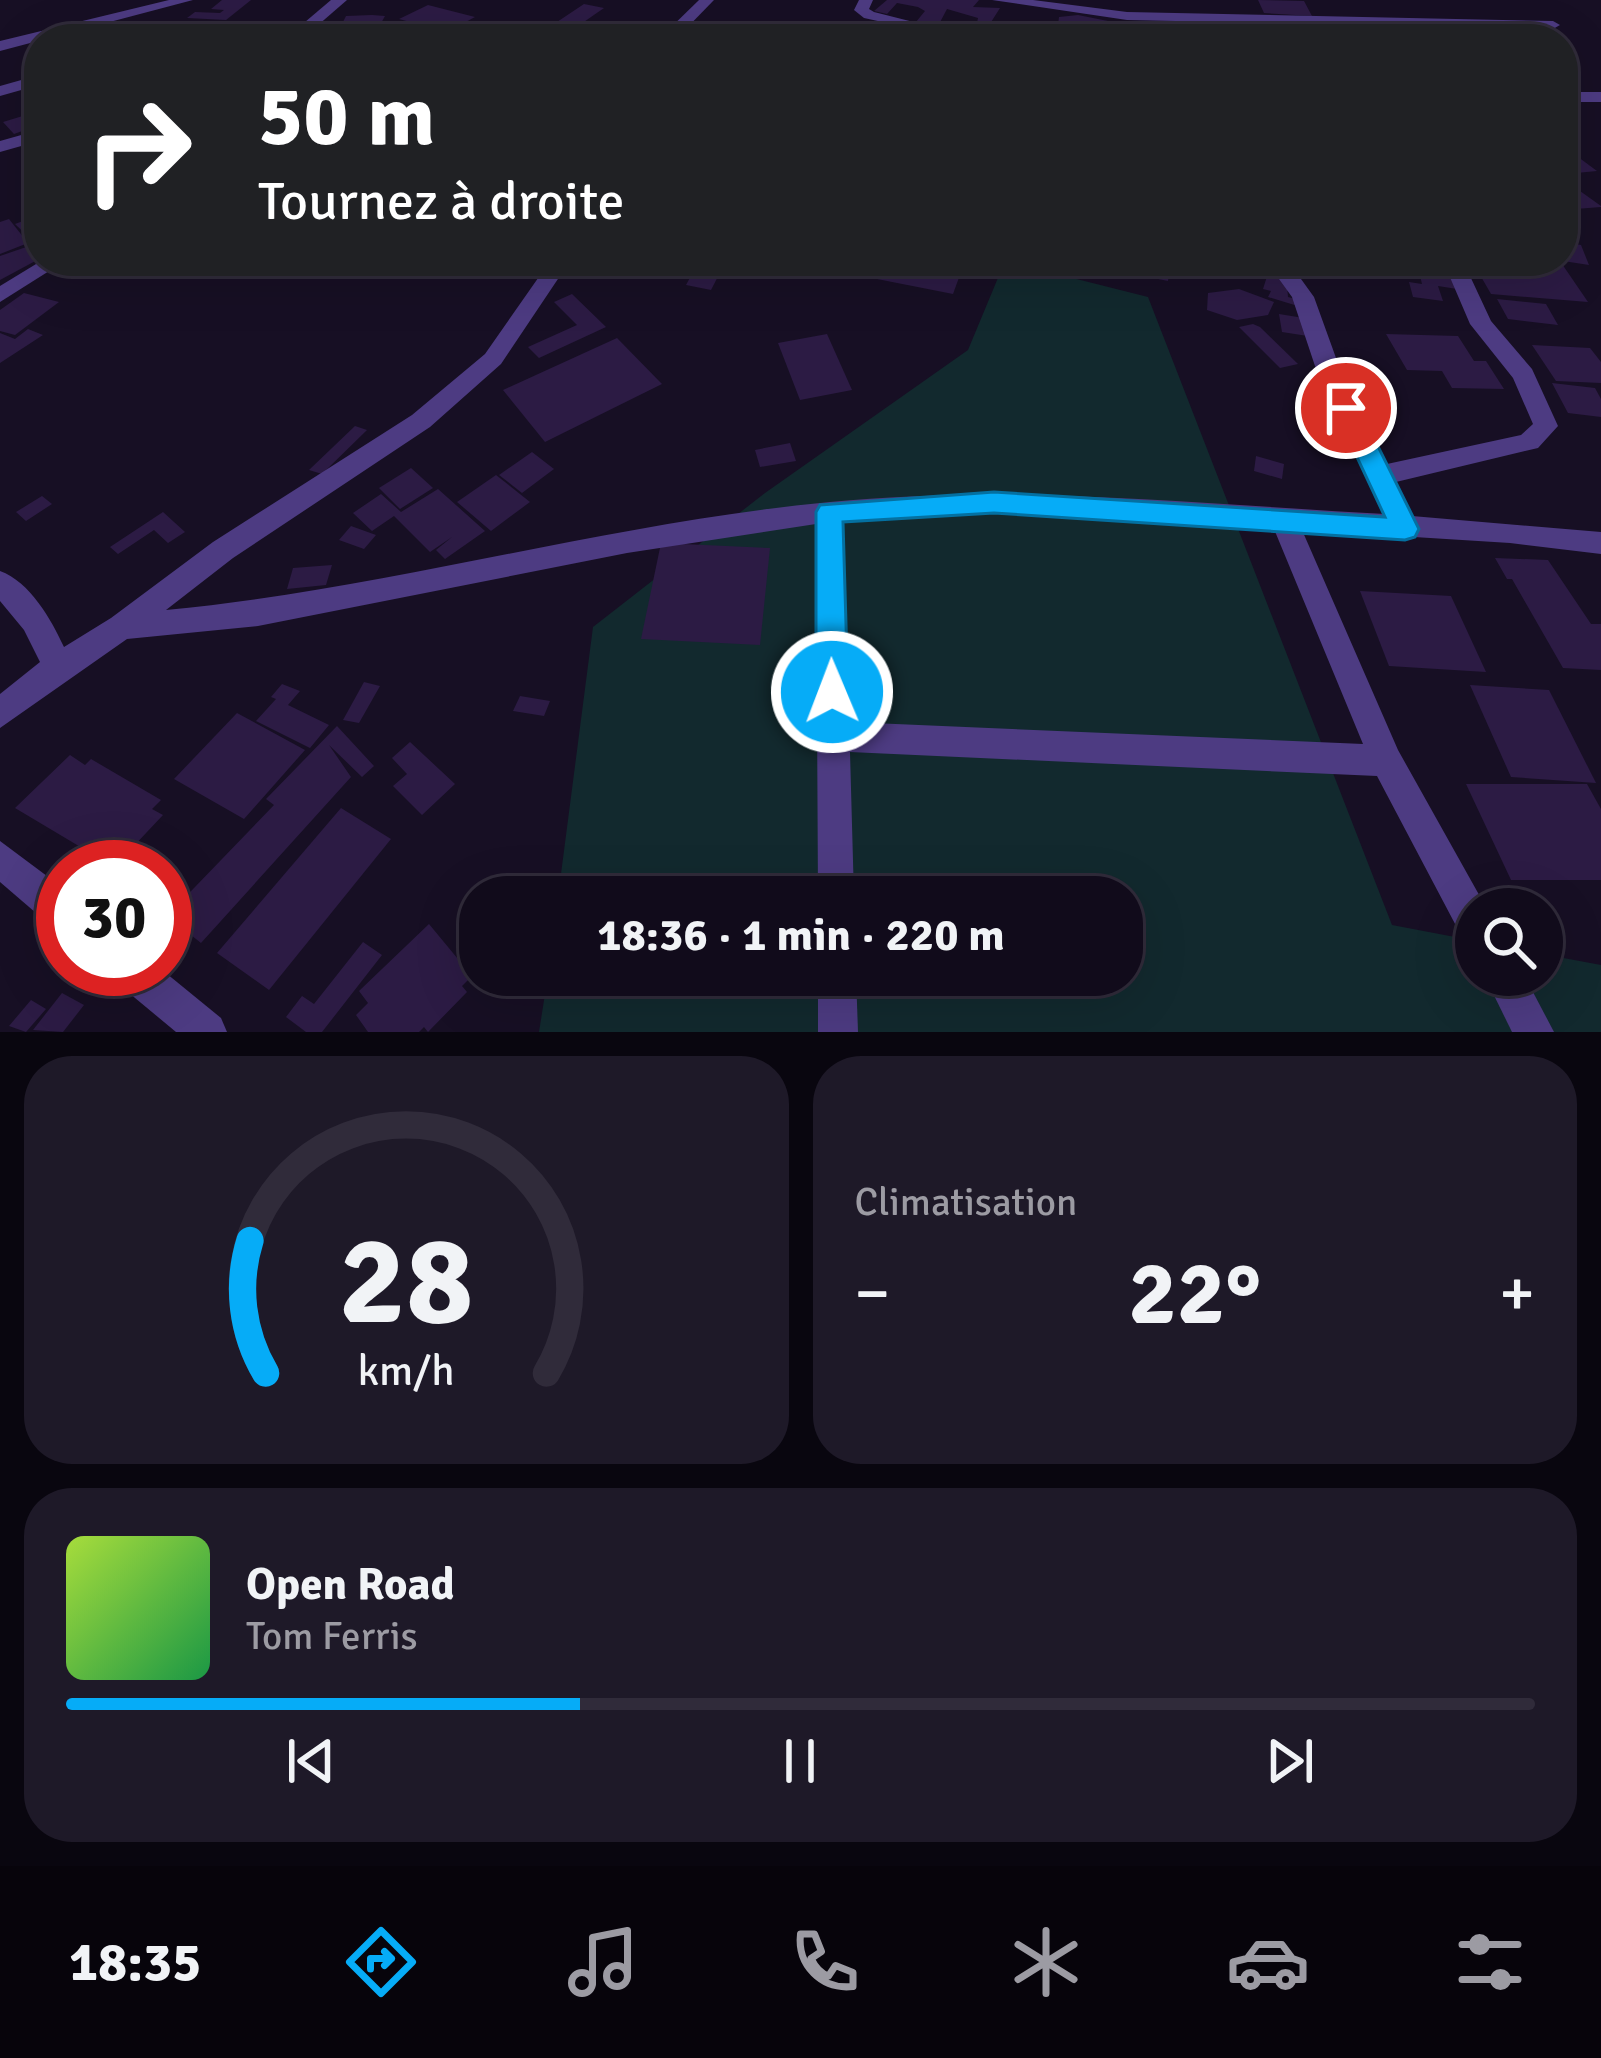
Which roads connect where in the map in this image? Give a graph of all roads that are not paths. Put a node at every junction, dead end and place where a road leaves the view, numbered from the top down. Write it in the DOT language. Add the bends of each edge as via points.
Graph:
graph roads {
  1 [pos="186,0"];
  2 [pos="340,0"];
  3 [pos="707,0"];
  4 [pos="866,0"];
  5 [pos="999,0"];
  6 [pos="1106,7"];
  7 [pos="1126,16"];
  8 [pos="68,24"];
  9 [pos="311,24"];
  10 [pos="682,24"];
  11 [pos="910,24"];
  12 [pos="1126,24"];
  13 [pos="1468,24"];
  14 [pos="31,276"];
  15 [pos="550,276"];
  16 [pos="1291,276"];
  17 [pos="1460,276"];
  18 [pos="0,296"];
  19 [pos="1382,475"];
  20 [pos="830,512"];
  21 [pos="1284,520"];
  22 [pos="1405,529"];
  23 [pos="1601,543"];
  24 [pos="0,583"];
  25 [pos="122,627"];
  26 [pos="57,667"];
  27 [pos="0,713"];
  28 [pos="833,736"];
  29 [pos="1386,761"];
  30 [pos="0,859"];
  31 [pos="836,876"];
  32 [pos="1455,888"];
  33 [pos="36,889"];
  34 [pos="164,996"];
  35 [pos="837,996"];
  36 [pos="1514,996"];
  37 [pos="207,1032"];
  38 [pos="838,1032"];
  39 [pos="1534,1032"];
  1 -- 8 [label="street"];
  2 -- 9 [label="street"];
  3 -- 10 [label="street"];
  4 -- 11 [label="street" via="861,10 869,15"];
  5 -- 6 [label="street"];
  6 -- 7 [label="street"];
  7 -- 12 [label="street"];
  7 -- 13 [label="street"];
  14 -- 18 [label="street"];
  15 -- 25 [label="street" via="493,358 421,422 223,550"];
  16 -- 19 [label="street"];
  17 -- 19 [label="street" via="1481,324 1524,375 1546,426 1529,442"];
  19 -- 22 [label="street"];
  20 -- 21 [label="street" via="994,502"];
  20 -- 25 [label="street" via="627,542 258,614"];
  20 -- 28 [label="street"];
  21 -- 22 [label="street"];
  21 -- 29 [label="street"];
  22 -- 23 [label="street"];
  24 -- 26 [label="street" via="47,635"];
  25 -- 26 [label="street"];
  26 -- 27 [label="street"];
  28 -- 29 [label="street"];
  28 -- 31 [label="street"];
  29 -- 32 [label="street"];
  30 -- 33 [label="street"];
  34 -- 37 [label="street"];
  35 -- 38 [label="street"];
  36 -- 39 [label="street"];
}
